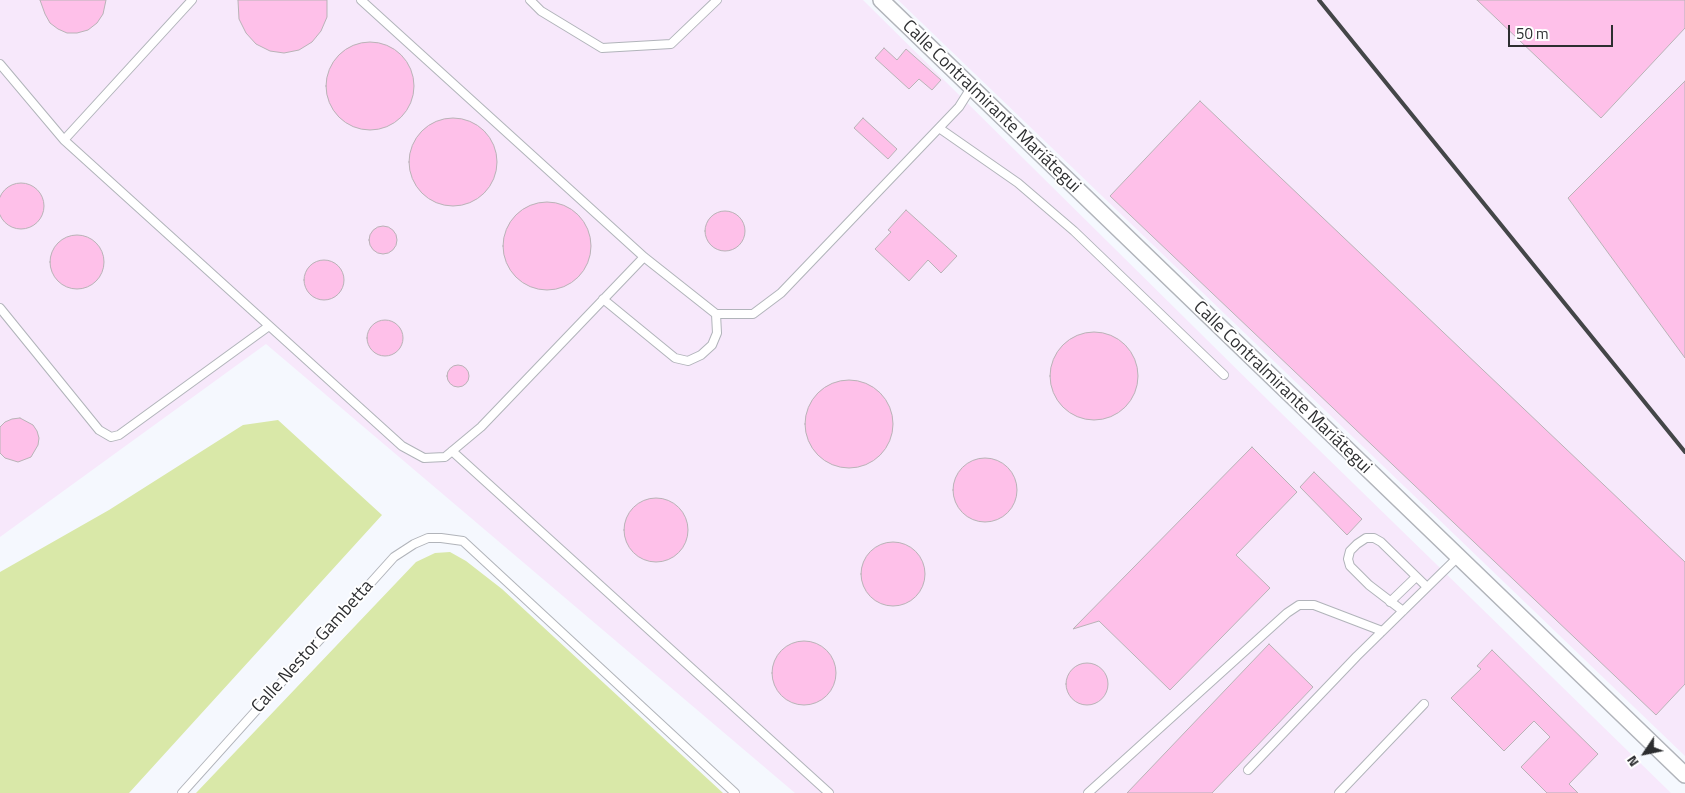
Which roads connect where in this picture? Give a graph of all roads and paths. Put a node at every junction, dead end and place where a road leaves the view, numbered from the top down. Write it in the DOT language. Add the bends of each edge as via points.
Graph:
graph roads {
  1 [pos="192,0"];
  2 [pos="361,0"];
  3 [pos="530,0"];
  4 [pos="717,0"];
  5 [pos="880,0"];
  6 [pos="0,64"];
  7 [pos="971,88"];
  8 [pos="939,128"];
  9 [pos="64,140"];
  10 [pos="644,257"];
  11 [pos="604,299"];
  12 [pos="0,308"];
  13 [pos="716,314"];
  14 [pos="269,326"];
  15 [pos="1224,376"];
  16 [pos="452,451"];
  17 [pos="1458,557"];
  18 [pos="1416,576"];
  19 [pos="1427,587"];
  20 [pos="1390,602"];
  21 [pos="1403,611"];
  22 [pos="1382,631"];
  23 [pos="1424,704"];
  24 [pos="1248,770"];
  25 [pos="1685,775"];
  26 [pos="182,793"];
  27 [pos="735,793"];
  28 [pos="829,793"];
  29 [pos="1088,793"];
  30 [pos="1339,793"];
  1 -- 9 [label="lane"];
  2 -- 10 [label="lane"];
  3 -- 4 [label="lane" via="541,11 602,48 671,44"];
  5 -- 7 [label="street, Calle Contralmirante Mariátegui"];
  6 -- 9 [label="lane"];
  7 -- 8 [label="lane"];
  7 -- 17 [label="street, Calle Contralmirante Mariátegui"];
  8 -- 13 [label="lane" via="782,293 753,314"];
  8 -- 15 [label="lane" via="1018,182"];
  9 -- 14 [label="lane"];
  10 -- 11 [label="lane"];
  10 -- 13 [label="lane"];
  11 -- 13 [label="lane" via="675,358 688,361 712,345 717,334"];
  11 -- 16 [label="lane" via="481,427"];
  12 -- 14 [label="lane" via="99,430 111,437 119,435"];
  14 -- 16 [label="lane" via="402,446 424,458 445,457"];
  16 -- 28 [label="lane"];
  17 -- 19 [label="lane"];
  17 -- 25 [label="street, Calle Contralmirante Mariátegui"];
  18 -- 19 [label="lane"];
  18 -- 20 [label="lane"];
  18 -- 20 [label="lane" via="1374,538 1366,538 1350,551 1350,566"];
  19 -- 21 [label="lane"];
  20 -- 21 [label="lane"];
  21 -- 22 [label="lane"];
  22 -- 24 [label="lane"];
  22 -- 29 [label="lane" via="1314,605 1299,605 1287,612"];
  23 -- 30 [label="lane"];
  26 -- 27 [label="lane, Calle Nestor Gambetta" via="394,557 428,538 463,541"];
}
